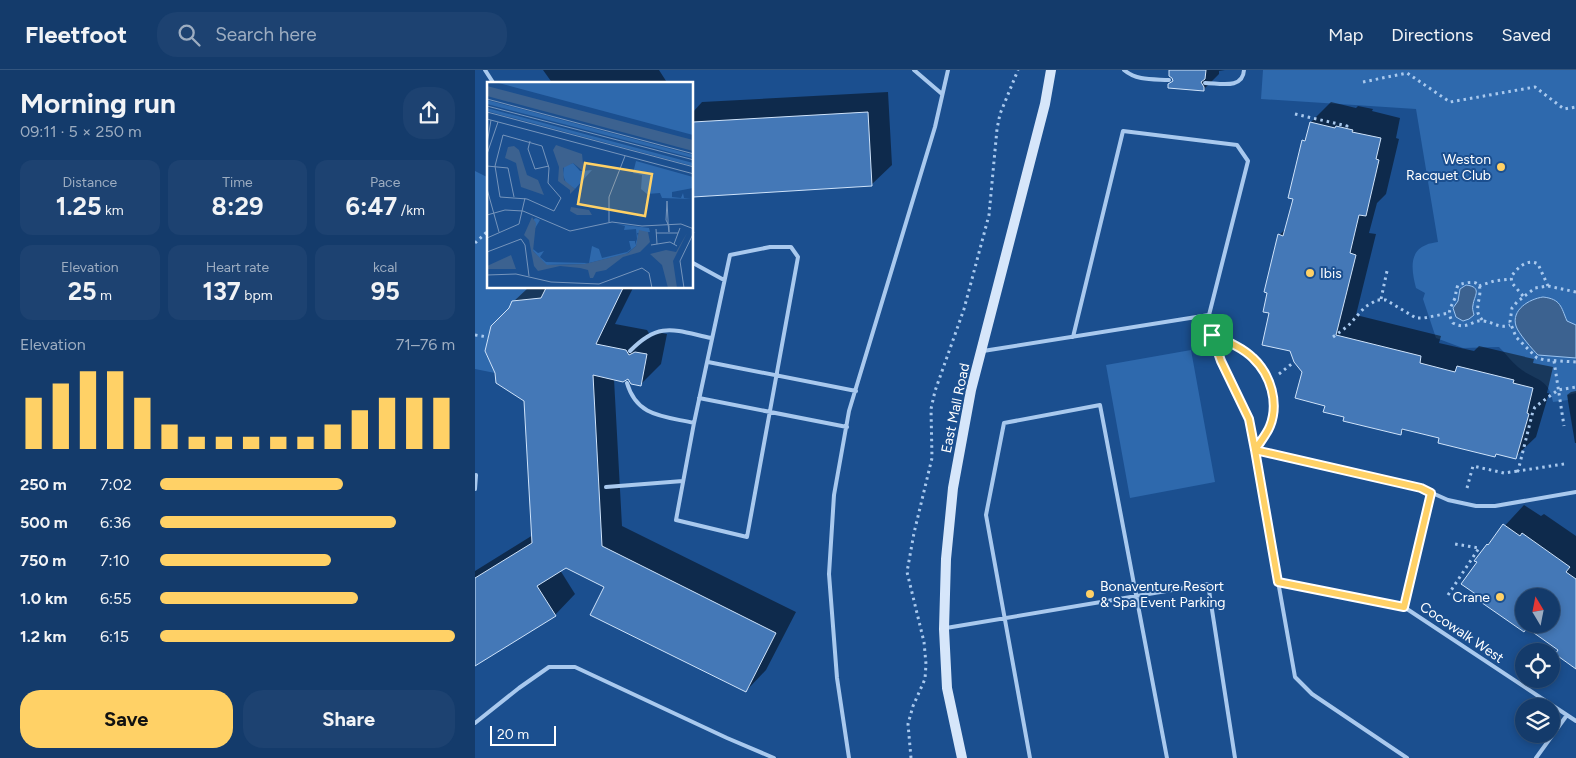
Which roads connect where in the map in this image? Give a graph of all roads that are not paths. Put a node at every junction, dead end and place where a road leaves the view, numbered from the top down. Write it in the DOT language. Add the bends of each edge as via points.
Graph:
graph roads {
  1 [pos="485,70"];
  2 [pos="914,70"];
  3 [pos="948,70"];
  4 [pos="1051,70"];
  5 [pos="1124,70"];
  6 [pos="1244,70"];
  7 [pos="1169,80"];
  8 [pos="493,82"];
  9 [pos="1205,83"];
  10 [pos="942,94"];
  11 [pos="694,264"];
  12 [pos="724,280"];
  13 [pos="1209,315"];
  14 [pos="1212,335"];
  15 [pos="1073,337"];
  16 [pos="711,338"];
  17 [pos="630,351"];
  18 [pos="981,352"];
  19 [pos="707,362"];
  20 [pos="775,375"];
  21 [pos="627,383"];
  22 [pos="855,391"];
  23 [pos="699,398"];
  24 [pos="770,412"];
  25 [pos="694,424"];
  26 [pos="847,427"];
  27 [pos="1255,450"];
  28 [pos="476,475"];
  29 [pos="683,481"];
  30 [pos="606,487"];
  31 [pos="475,489"];
  32 [pos="1576,492"];
  33 [pos="1431,493"];
  34 [pos="1278,582"];
  35 [pos="1137,596"];
  36 [pos="1404,607"];
  37 [pos="1004,619"];
  38 [pos="944,629"];
  39 [pos="1567,715"];
  40 [pos="1576,721"];
  41 [pos="475,723"];
  42 [pos="774,758"];
  43 [pos="849,758"];
  44 [pos="962,758"];
  45 [pos="1030,758"];
  46 [pos="1167,758"];
  47 [pos="1235,758"];
  48 [pos="1407,758"];
  49 [pos="1536,758"];
  1 -- 8 [label="lane"];
  2 -- 10 [label="lane"];
  3 -- 10 [label="lane"];
  4 -- 18 [label="street, East Mall Road"];
  5 -- 7 [label="lane" via="1139,78"];
  6 -- 9 [label="lane" via="1239,83"];
  10 -- 22 [label="lane" via="935,127"];
  11 -- 12 [label="lane"];
  12 -- 16 [label="lane"];
  12 -- 20 [label="lane" via="730,255 770,247 791,247 798,257"];
  13 -- 14 [label="lane"];
  13 -- 15 [label="lane"];
  13 -- 15 [label="lane" via="1248,161 1237,145 1123,131"];
  14 -- 27 [label="lane" via="1249,419"];
  14 -- 27 [label="lane" via="1253,358 1272,388 1274,406 1270,427"];
  15 -- 18 [label="lane"];
  16 -- 17 [label="lane" via="678,330 657,331"];
  16 -- 19 [label="lane"];
  18 -- 38 [label="street, East Mall Road" via="953,488"];
  19 -- 20 [label="lane"];
  19 -- 23 [label="lane"];
  20 -- 22 [label="lane"];
  20 -- 24 [label="lane"];
  21 -- 25 [label="lane" via="638,405 652,414"];
  22 -- 26 [label="lane"];
  23 -- 24 [label="lane"];
  23 -- 25 [label="lane"];
  24 -- 26 [label="lane"];
  24 -- 29 [label="lane" via="747,537 676,520"];
  25 -- 29 [label="lane"];
  26 -- 43 [label="lane" via="834,495 829,574 837,678"];
  27 -- 33 [label="lane"];
  27 -- 34 [label="lane"];
  28 -- 31 [label="lane"];
  29 -- 30 [label="lane"];
  32 -- 33 [label="lane" via="1485,506 1448,500"];
  33 -- 36 [label="lane"];
  34 -- 36 [label="lane, Cocowalk West"];
  34 -- 48 [label="lane" via="1295,677 1312,694"];
  35 -- 37 [label="lane"];
  35 -- 37 [label="lane" via="1100,405 1004,423 986,515"];
  35 -- 46 [label="lane"];
  35 -- 47 [label="lane" via="1208,584"];
  36 -- 39 [label="lane, Cocowalk West"];
  37 -- 38 [label="lane"];
  37 -- 45 [label="lane"];
  38 -- 44 [label="street, East Mall Road" via="947,688"];
  39 -- 40 [label="lane, Cocowalk West"];
  39 -- 49 [label="lane"];
  41 -- 42 [label="lane" via="549,667 575,666"];
}
